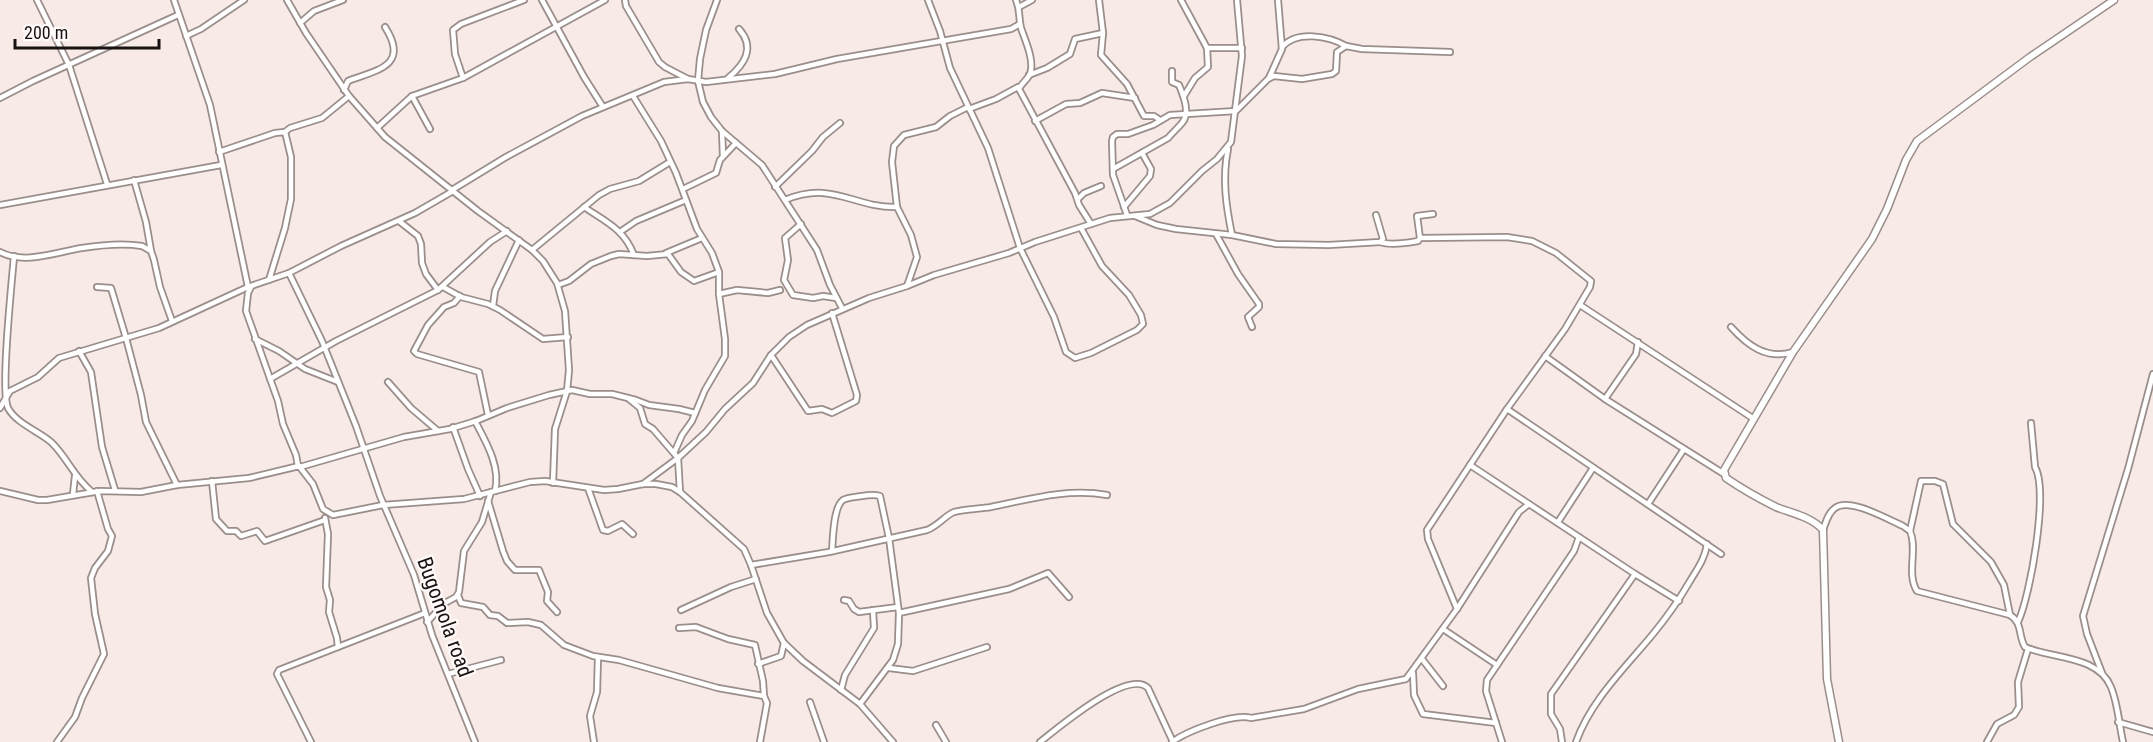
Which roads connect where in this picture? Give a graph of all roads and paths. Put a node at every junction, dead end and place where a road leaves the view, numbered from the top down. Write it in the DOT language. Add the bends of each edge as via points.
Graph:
graph roads {
  1 [pos="37,0"];
  2 [pos="174,0"];
  3 [pos="244,0"];
  4 [pos="287,0"];
  5 [pos="343,0"];
  6 [pos="524,0"];
  7 [pos="542,0"];
  8 [pos="605,0"];
  9 [pos="625,0"];
  10 [pos="717,0"];
  11 [pos="928,0"];
  12 [pos="1016,0"];
  13 [pos="1032,0"];
  14 [pos="1099,0"];
  15 [pos="1181,0"];
  16 [pos="1237,0"];
  17 [pos="1278,0"];
  18 [pos="2114,0"];
  19 [pos="1019,7"];
  20 [pos="178,15"];
  21 [pos="300,23"];
  22 [pos="1020,24"];
  23 [pos="558,26"];
  24 [pos="386,27"];
  25 [pos="739,29"];
  26 [pos="1103,33"];
  27 [pos="186,36"];
  28 [pos="943,41"];
  29 [pos="1346,46"];
  30 [pos="1282,47"];
  31 [pos="1207,48"];
  32 [pos="1242,48"];
  33 [pos="1450,52"];
  34 [pos="69,65"];
  35 [pos="1172,71"];
  36 [pos="1029,75"];
  37 [pos="463,78"];
  38 [pos="728,78"];
  39 [pos="688,79"];
  40 [pos="1268,79"];
  41 [pos="698,81"];
  42 [pos="1018,87"];
  43 [pos="344,90"];
  44 [pos="349,96"];
  45 [pos="412,96"];
  46 [pos="633,96"];
  47 [pos="1184,96"];
  48 [pos="0,98"];
  49 [pos="1135,98"];
  50 [pos="603,107"];
  51 [pos="969,108"];
  52 [pos="1236,111"];
  53 [pos="1186,115"];
  54 [pos="1160,120"];
  55 [pos="1035,121"];
  56 [pos="840,123"];
  57 [pos="377,128"];
  58 [pos="430,129"];
  59 [pos="722,131"];
  60 [pos="285,132"];
  61 [pos="736,143"];
  62 [pos="1229,146"];
  63 [pos="219,152"];
  64 [pos="1142,153"];
  65 [pos="723,156"];
  66 [pos="670,162"];
  67 [pos="221,165"];
  68 [pos="1113,169"];
  69 [pos="134,180"];
  70 [pos="107,184"];
  71 [pos="1101,186"];
  72 [pos="775,187"];
  73 [pos="683,189"];
  74 [pos="452,190"];
  75 [pos="1078,199"];
  76 [pos="686,200"];
  77 [pos="785,200"];
  78 [pos="0,205"];
  79 [pos="584,207"];
  80 [pos="897,207"];
  81 [pos="1124,207"];
  82 [pos="1376,214"];
  83 [pos="1432,214"];
  84 [pos="1130,215"];
  85 [pos="399,220"];
  86 [pos="801,224"];
  87 [pos="1091,224"];
  88 [pos="1081,228"];
  89 [pos="507,231"];
  90 [pos="620,232"];
  91 [pos="1216,234"];
  92 [pos="1232,235"];
  93 [pos="702,238"];
  94 [pos="1420,238"];
  95 [pos="519,240"];
  96 [pos="1380,242"];
  97 [pos="1020,248"];
  98 [pos="532,250"];
  99 [pos="151,251"];
  100 [pos="0,252"];
  101 [pos="666,253"];
  102 [pos="634,255"];
  103 [pos="14,256"];
  104 [pos="719,272"];
  105 [pos="289,273"];
  106 [pos="269,280"];
  107 [pos="558,285"];
  108 [pos="907,286"];
  109 [pos="97,287"];
  110 [pos="250,287"];
  111 [pos="441,288"];
  112 [pos="780,290"];
  113 [pos="719,294"];
  114 [pos="459,296"];
  115 [pos="837,298"];
  116 [pos="1580,305"];
  117 [pos="493,306"];
  118 [pos="842,308"];
  119 [pos="832,313"];
  120 [pos="172,321"];
  121 [pos="1252,327"];
  122 [pos="1731,327"];
  123 [pos="568,337"];
  124 [pos="126,338"];
  125 [pos="255,339"];
  126 [pos="1638,342"];
  127 [pos="325,349"];
  128 [pos="79,351"];
  129 [pos="1793,352"];
  130 [pos="771,355"];
  131 [pos="1545,356"];
  132 [pos="298,364"];
  133 [pos="2153,374"];
  134 [pos="270,379"];
  135 [pos="338,382"];
  136 [pos="388,382"];
  137 [pos="567,391"];
  138 [pos="627,397"];
  139 [pos="1605,399"];
  140 [pos="2,403"];
  141 [pos="1507,409"];
  142 [pos="695,413"];
  143 [pos="488,415"];
  144 [pos="1754,419"];
  145 [pos="475,421"];
  146 [pos="2031,423"];
  147 [pos="453,428"];
  148 [pos="438,431"];
  149 [pos="364,449"];
  150 [pos="1684,449"];
  151 [pos="674,453"];
  152 [pos="678,458"];
  153 [pos="1470,465"];
  154 [pos="299,466"];
  155 [pos="1593,468"];
  156 [pos="1724,474"];
  157 [pos="75,476"];
  158 [pos="212,481"];
  159 [pos="553,483"];
  160 [pos="643,484"];
  161 [pos="177,485"];
  162 [pos="588,488"];
  163 [pos="0,490"];
  164 [pos="115,490"];
  165 [pos="94,491"];
  166 [pos="493,491"];
  167 [pos="680,492"];
  168 [pos="73,495"];
  169 [pos="1107,495"];
  170 [pos="480,496"];
  171 [pos="488,501"];
  172 [pos="1529,504"];
  173 [pos="1648,504"];
  174 [pos="383,505"];
  175 [pos="323,509"];
  176 [pos="326,520"];
  177 [pos="1558,522"];
  178 [pos="1823,530"];
  179 [pos="1910,531"];
  180 [pos="633,534"];
  181 [pos="1579,537"];
  182 [pos="890,538"];
  183 [pos="1707,544"];
  184 [pos="832,551"];
  185 [pos="1721,554"];
  186 [pos="751,565"];
  187 [pos="1635,574"];
  188 [pos="756,579"];
  189 [pos="458,595"];
  190 [pos="1070,597"];
  191 [pos="844,600"];
  192 [pos="1679,601"];
  193 [pos="898,607"];
  194 [pos="1457,609"];
  195 [pos="681,610"];
  196 [pos="873,610"];
  197 [pos="558,612"];
  198 [pos="425,613"];
  199 [pos="899,613"];
  200 [pos="2010,615"];
  201 [pos="428,622"];
  202 [pos="2018,622"];
  203 [pos="679,628"];
  204 [pos="1443,629"];
  205 [pos="784,643"];
  206 [pos="338,647"];
  207 [pos="987,647"];
  208 [pos="2028,649"];
  209 [pos="598,657"];
  210 [pos="1422,658"];
  211 [pos="501,660"];
  212 [pos="758,664"];
  213 [pos="1497,665"];
  214 [pos="889,668"];
  215 [pos="1413,672"];
  216 [pos="448,674"];
  217 [pos="2103,675"];
  218 [pos="1443,686"];
  219 [pos="841,690"];
  220 [pos="764,696"];
  221 [pos="810,702"];
  222 [pos="860,704"];
  223 [pos="2118,722"];
  224 [pos="1496,723"];
  225 [pos="936,725"];
  226 [pos="2153,732"];
  227 [pos="57,742"];
  228 [pos="311,742"];
  229 [pos="475,742"];
  230 [pos="594,742"];
  231 [pos="760,742"];
  232 [pos="824,742"];
  233 [pos="893,742"];
  234 [pos="946,742"];
  235 [pos="1040,742"];
  236 [pos="1173,742"];
  237 [pos="1502,742"];
  238 [pos="1562,742"];
  239 [pos="1576,742"];
  240 [pos="1839,742"];
  241 [pos="1987,742"];
  242 [pos="2123,742"];
  1 -- 34 [label="street"];
  2 -- 20 [label="street"];
  3 -- 27 [label="street"];
  4 -- 21 [label="street"];
  5 -- 21 [label="street" via="314,11"];
  6 -- 37 [label="street" via="453,30"];
  7 -- 23 [label="street"];
  8 -- 23 [label="street"];
  9 -- 39 [label="street" via="659,62"];
  10 -- 41 [label="street" via="706,30"];
  11 -- 28 [label="street"];
  12 -- 19 [label="street"];
  13 -- 19 [label="street"];
  14 -- 26 [label="street"];
  15 -- 31 [label="street"];
  16 -- 32 [label="street"];
  17 -- 30 [label="street"];
  18 -- 129 [label="street" via="1917,141 1872,238"];
  19 -- 22 [label="street"];
  20 -- 27 [label="street"];
  20 -- 34 [label="street"];
  21 -- 43 [label="street"];
  22 -- 28 [label="street"];
  22 -- 36 [label="street" via="1029,52"];
  23 -- 37 [label="street"];
  23 -- 50 [label="street"];
  24 -- 43 [label="street" via="394,44 390,63 348,81"];
  25 -- 38 [label="street" via="746,40 747,56"];
  26 -- 36 [label="street" via="1076,39 1070,54"];
  26 -- 49 [label="street" via="1101,55"];
  27 -- 63 [label="street" via="210,105"];
  28 -- 38 [label="street" via="775,74"];
  28 -- 51 [label="street" via="950,68"];
  29 -- 30 [label="street" via="1329,39 1302,37"];
  29 -- 33 [label="street"];
  29 -- 40 [label="street" via="1337,52 1332,74"];
  30 -- 40 [label="street"];
  31 -- 32 [label="street"];
  31 -- 47 [label="street" via="1208,67 1195,78"];
  32 -- 52 [label="street"];
  34 -- 48 [label="street"];
  34 -- 70 [label="street"];
  35 -- 47 [label="street" via="1172,82 1179,85"];
  36 -- 42 [label="street"];
  37 -- 45 [label="street"];
  38 -- 41 [label="street"];
  39 -- 41 [label="street"];
  39 -- 46 [label="street" via="664,82"];
  40 -- 52 [label="street"];
  41 -- 59 [label="street" via="706,108"];
  42 -- 51 [label="street"];
  42 -- 55 [label="street"];
  43 -- 44 [label="street"];
  44 -- 57 [label="street"];
  44 -- 60 [label="street" via="322,118"];
  45 -- 57 [label="street"];
  45 -- 58 [label="street"];
  46 -- 50 [label="street"];
  46 -- 66 [label="street"];
  47 -- 53 [label="street"];
  49 -- 54 [label="street" via="1144,116"];
  49 -- 55 [label="street" via="1102,93 1069,103"];
  50 -- 74 [label="street" via="506,156"];
  51 -- 80 [label="street" via="933,128 904,135 894,146"];
  51 -- 97 [label="street" via="988,148"];
  52 -- 53 [label="street"];
  52 -- 62 [label="street"];
  53 -- 54 [label="street" via="1170,115"];
  53 -- 64 [label="street" via="1169,137"];
  54 -- 68 [label="street" via="1127,135 1114,135"];
  55 -- 75 [label="street"];
  56 -- 72 [label="street"];
  57 -- 74 [label="street"];
  59 -- 61 [label="street"];
  59 -- 65 [label="street"];
  60 -- 63 [label="street"];
  60 -- 106 [label="street" via="291,157 291,198"];
  61 -- 65 [label="street"];
  61 -- 72 [label="street" via="762,165"];
  62 -- 84 [label="street" via="1160,210"];
  62 -- 92 [label="street" via="1224,185"];
  63 -- 67 [label="street"];
  64 -- 68 [label="street"];
  64 -- 81 [label="street" via="1151,172 1149,178"];
  65 -- 73 [label="street" via="716,173"];
  66 -- 73 [label="street"];
  66 -- 79 [label="street" via="639,181 610,189"];
  67 -- 69 [label="street"];
  67 -- 110 [label="street"];
  68 -- 81 [label="street"];
  69 -- 70 [label="street"];
  69 -- 99 [label="street"];
  70 -- 78 [label="street"];
  71 -- 75 [label="street"];
  72 -- 77 [label="street"];
  73 -- 76 [label="street"];
  74 -- 85 [label="street"];
  74 -- 89 [label="street"];
  75 -- 87 [label="street"];
  76 -- 90 [label="street"];
  76 -- 93 [label="street"];
  77 -- 80 [label="street" via="816,192"];
  77 -- 86 [label="street"];
  79 -- 90 [label="street"];
  79 -- 98 [label="street"];
  80 -- 108 [label="street" via="917,257"];
  81 -- 84 [label="street"];
  82 -- 96 [label="street" via="1383,237"];
  83 -- 94 [label="street" via="1417,216"];
  84 -- 87 [label="street"];
  84 -- 91 [label="street" via="1167,228"];
  85 -- 105 [label="street"];
  85 -- 111 [label="street" via="418,236 426,274"];
  86 -- 115 [label="street" via="817,250"];
  86 -- 115 [label="street" via="785,238 788,261 784,280 793,295"];
  87 -- 88 [label="street"];
  88 -- 97 [label="street"];
  88 -- 97 [label="street" via="1102,266 1129,295 1143,322 1137,330 1082,356 1075,358 1066,353 1054,317"];
  89 -- 95 [label="street"];
  89 -- 111 [label="street"];
  90 -- 102 [label="street"];
  91 -- 92 [label="street"];
  91 -- 121 [label="street" via="1259,306 1248,317"];
  92 -- 96 [label="street" via="1275,244"];
  93 -- 101 [label="street"];
  93 -- 104 [label="street"];
  94 -- 96 [label="street" via="1390,245"];
  94 -- 116 [label="street" via="1507,237 1540,244 1590,280"];
  95 -- 98 [label="street"];
  95 -- 117 [label="street" via="495,291"];
  97 -- 108 [label="street"];
  98 -- 107 [label="street"];
  99 -- 103 [label="street" via="134,244"];
  99 -- 120 [label="street"];
  100 -- 103 [label="street"];
  101 -- 102 [label="street"];
  101 -- 104 [label="street" via="692,280"];
  102 -- 107 [label="street" via="598,260"];
  103 -- 140 [label="street"];
  104 -- 113 [label="street"];
  105 -- 106 [label="street"];
  105 -- 127 [label="street, Bugomola road"];
  106 -- 110 [label="street"];
  107 -- 123 [label="street"];
  108 -- 118 [label="street"];
  109 -- 124 [label="street" via="111,288"];
  110 -- 120 [label="street"];
  110 -- 125 [label="street" via="246,311"];
  111 -- 114 [label="street"];
  111 -- 127 [label="street"];
  112 -- 113 [label="street"];
  113 -- 142 [label="street" via="724,356"];
  114 -- 117 [label="street"];
  114 -- 143 [label="street" via="428,325 414,351 479,372"];
  115 -- 118 [label="street"];
  116 -- 126 [label="street"];
  116 -- 131 [label="street"];
  117 -- 123 [label="street" via="543,339"];
  118 -- 119 [label="street"];
  119 -- 130 [label="street" via="796,332"];
  119 -- 130 [label="street" via="856,401 832,413 822,409 808,411"];
  120 -- 124 [label="street"];
  122 -- 129 [label="street" via="1741,338 1771,355"];
  123 -- 137 [label="street"];
  124 -- 128 [label="street"];
  124 -- 161 [label="street" via="146,422"];
  125 -- 132 [label="street"];
  125 -- 134 [label="street"];
  126 -- 139 [label="street" via="1636,354"];
  126 -- 144 [label="street"];
  127 -- 132 [label="street"];
  127 -- 135 [label="street, Bugomola road"];
  128 -- 140 [label="street" via="59,358 38,377 14,388"];
  128 -- 164 [label="street" via="91,372 102,447"];
  129 -- 144 [label="street"];
  130 -- 152 [label="street" via="746,392"];
  131 -- 139 [label="street"];
  131 -- 141 [label="street"];
  132 -- 134 [label="street"];
  132 -- 135 [label="street"];
  133 -- 217 [label="street" via="2083,616"];
  134 -- 154 [label="street"];
  135 -- 149 [label="street, Bugomola road"];
  136 -- 148 [label="street"];
  137 -- 138 [label="street"];
  137 -- 143 [label="street"];
  137 -- 159 [label="street" via="555,429"];
  138 -- 142 [label="street"];
  138 -- 151 [label="street" via="640,408 645,424"];
  139 -- 150 [label="street"];
  140 -- 157 [label="street" via="52,444"];
  141 -- 153 [label="street"];
  141 -- 155 [label="street"];
  142 -- 151 [label="street"];
  143 -- 145 [label="street"];
  144 -- 156 [label="street"];
  145 -- 147 [label="street"];
  145 -- 166 [label="street" via="497,476"];
  146 -- 202 [label="street" via="2041,493 2037,541 2025,606"];
  147 -- 148 [label="street"];
  147 -- 170 [label="street"];
  148 -- 149 [label="street"];
  149 -- 154 [label="street"];
  149 -- 174 [label="street, Bugomola road"];
  150 -- 156 [label="street"];
  150 -- 173 [label="street"];
  151 -- 152 [label="street"];
  152 -- 160 [label="street"];
  152 -- 167 [label="street"];
  153 -- 172 [label="street"];
  153 -- 194 [label="street" via="1426,532"];
  154 -- 158 [label="street" via="257,477"];
  154 -- 175 [label="street" via="313,484"];
  155 -- 173 [label="street"];
  155 -- 177 [label="street"];
  156 -- 178 [label="street" via="1746,491 1814,522"];
  157 -- 165 [label="street"];
  157 -- 168 [label="street"];
  158 -- 161 [label="street"];
  158 -- 176 [label="street" via="216,520 226,530 241,536 258,531 265,541"];
  159 -- 162 [label="street"];
  159 -- 166 [label="street" via="530,482"];
  160 -- 162 [label="street" via="618,489"];
  160 -- 167 [label="street" via="668,485"];
  161 -- 164 [label="street" via="138,492"];
  162 -- 180 [label="street" via="603,530 622,524"];
  163 -- 168 [label="street" via="38,500"];
  164 -- 165 [label="street"];
  165 -- 168 [label="street"];
  165 -- 227 [label="street" via="112,536 108,551 91,578 105,654 75,717"];
  166 -- 170 [label="street"];
  166 -- 171 [label="street"];
  167 -- 186 [label="street" via="735,539"];
  169 -- 182 [label="street" via="1072,492 954,512 933,528"];
  170 -- 174 [label="street"];
  171 -- 189 [label="street" via="481,526 464,551"];
  171 -- 197 [label="street" via="507,561 515,570 539,570 548,591 547,601"];
  172 -- 177 [label="street"];
  172 -- 194 [label="street" via="1519,512"];
  173 -- 183 [label="street"];
  174 -- 175 [label="street" via="333,515"];
  174 -- 198 [label="street, Bugomola road" via="414,575"];
  175 -- 176 [label="street"];
  176 -- 206 [label="street" via="326,587"];
  177 -- 181 [label="street"];
  178 -- 179 [label="street" via="1831,512 1848,504"];
  178 -- 240 [label="street" via="1827,679"];
  179 -- 200 [label="street" via="1917,591"];
  179 -- 200 [label="street" via="1922,481 1944,484 1953,524 1991,562 2004,585"];
  181 -- 187 [label="street"];
  181 -- 213 [label="street" via="1574,551"];
  182 -- 184 [label="street"];
  182 -- 184 [label="street" via="880,496 856,496 840,504"];
  182 -- 193 [label="street"];
  183 -- 185 [label="street"];
  183 -- 192 [label="street" via="1704,558"];
  184 -- 186 [label="street"];
  186 -- 188 [label="street"];
  187 -- 192 [label="street"];
  187 -- 238 [label="street" via="1551,694 1551,714"];
  188 -- 195 [label="street"];
  188 -- 205 [label="street" via="766,613"];
  189 -- 201 [label="street"];
  189 -- 209 [label="street" via="461,603 483,607 490,615 507,622 541,625 564,645"];
  190 -- 199 [label="street" via="1048,573 1009,589"];
  191 -- 196 [label="street" via="858,612"];
  192 -- 239 [label="street" via="1614,679"];
  193 -- 196 [label="street"];
  193 -- 199 [label="street"];
  194 -- 204 [label="street"];
  196 -- 219 [label="street" via="874,628 845,675"];
  198 -- 201 [label="street, Bugomola road"];
  198 -- 206 [label="street"];
  199 -- 214 [label="street" via="898,644"];
  200 -- 202 [label="street"];
  201 -- 216 [label="street, Bugomola road"];
  202 -- 208 [label="street" via="2021,640"];
  203 -- 212 [label="street" via="696,627 754,645"];
  204 -- 210 [label="street"];
  204 -- 213 [label="street"];
  205 -- 212 [label="street" via="781,656"];
  205 -- 219 [label="street"];
  206 -- 228 [label="street" via="277,673"];
  207 -- 214 [label="street" via="914,671"];
  208 -- 217 [label="street" via="2079,662"];
  208 -- 241 [label="street" via="2018,682 2019,707 2014,715 1996,724"];
  209 -- 220 [label="street"];
  209 -- 230 [label="street" via="597,692 590,716"];
  210 -- 215 [label="street"];
  210 -- 218 [label="street"];
  211 -- 216 [label="street"];
  212 -- 220 [label="street"];
  213 -- 224 [label="street" via="1486,685"];
  214 -- 222 [label="street"];
  215 -- 224 [label="street" via="1414,695 1423,714"];
  215 -- 236 [label="street" via="1404,680 1358,689 1304,709 1228,720"];
  216 -- 229 [label="street, Bugomola road"];
  217 -- 223 [label="street" via="2112,689"];
  219 -- 222 [label="street"];
  220 -- 231 [label="street" via="767,703"];
  221 -- 232 [label="street"];
  222 -- 233 [label="street"];
  223 -- 226 [label="street"];
  223 -- 242 [label="street"];
  224 -- 237 [label="street"];
  225 -- 234 [label="street"];
  235 -- 236 [label="street" via="1095,701 1136,683 1147,686"];
}
